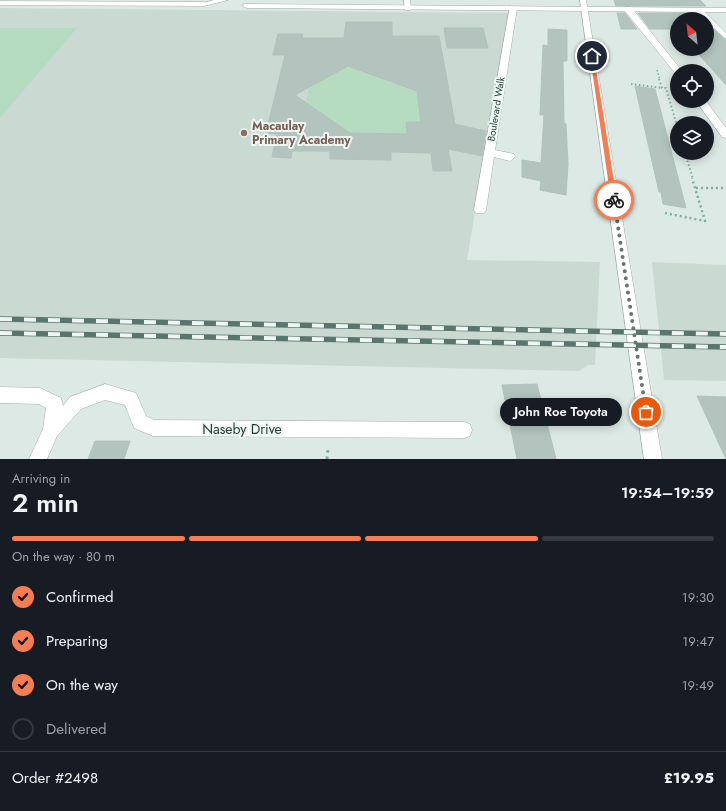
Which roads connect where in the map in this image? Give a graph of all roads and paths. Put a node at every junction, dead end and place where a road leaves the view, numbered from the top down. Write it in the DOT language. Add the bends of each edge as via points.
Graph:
graph roads {
  1 [pos="225,0"];
  2 [pos="0,3"];
  3 [pos="407,4"];
  4 [pos="584,4"];
  5 [pos="247,6"];
  6 [pos="513,8"];
  7 [pos="628,9"];
  8 [pos="699,10"];
  9 [pos="726,10"];
  10 [pos="726,37"];
  11 [pos="664,54"];
  12 [pos="672,64"];
  13 [pos="631,84"];
  14 [pos="662,88"];
  15 [pos="705,108"];
  16 [pos="674,116"];
  17 [pos="726,135"];
  18 [pos="489,152"];
  19 [pos="510,157"];
  20 [pos="687,160"];
  21 [pos="696,188"];
  22 [pos="726,188"];
  23 [pos="480,210"];
  24 [pos="665,213"];
  25 [pos="0,395"];
  26 [pos="50,430"];
  27 [pos="464,430"];
  28 [pos="38,459"];
  29 [pos="653,459"];
  1 -- 2 [label="street" via="204,4"];
  3 -- 5 [label="street"];
  3 -- 6 [label="street"];
  4 -- 6 [label="street"];
  4 -- 7 [label="street"];
  4 -- 29 [label="street"];
  6 -- 18 [label="street, Boulevard Walk"];
  7 -- 8 [label="street"];
  7 -- 11 [label="street"];
  8 -- 9 [label="street"];
  8 -- 10 [label="street"];
  11 -- 12 [label="street"];
  11 -- 14 [label="path" via="651,52"];
  13 -- 14 [label="path"];
  14 -- 16 [label="path" via="666,88"];
  15 -- 17 [label="street"];
  18 -- 19 [label="street"];
  18 -- 23 [label="street, Boulevard Walk"];
  20 -- 21 [label="path"];
  21 -- 22 [label="path"];
  21 -- 24 [label="path" via="706,221"];
  25 -- 26 [label="street, Naseby Drive" via="40,396 55,404"];
  26 -- 27 [label="street, Naseby Drive" via="76,403 105,392 130,399 140,422 153,428"];
  26 -- 28 [label="street, Naseby Drive"];
}
